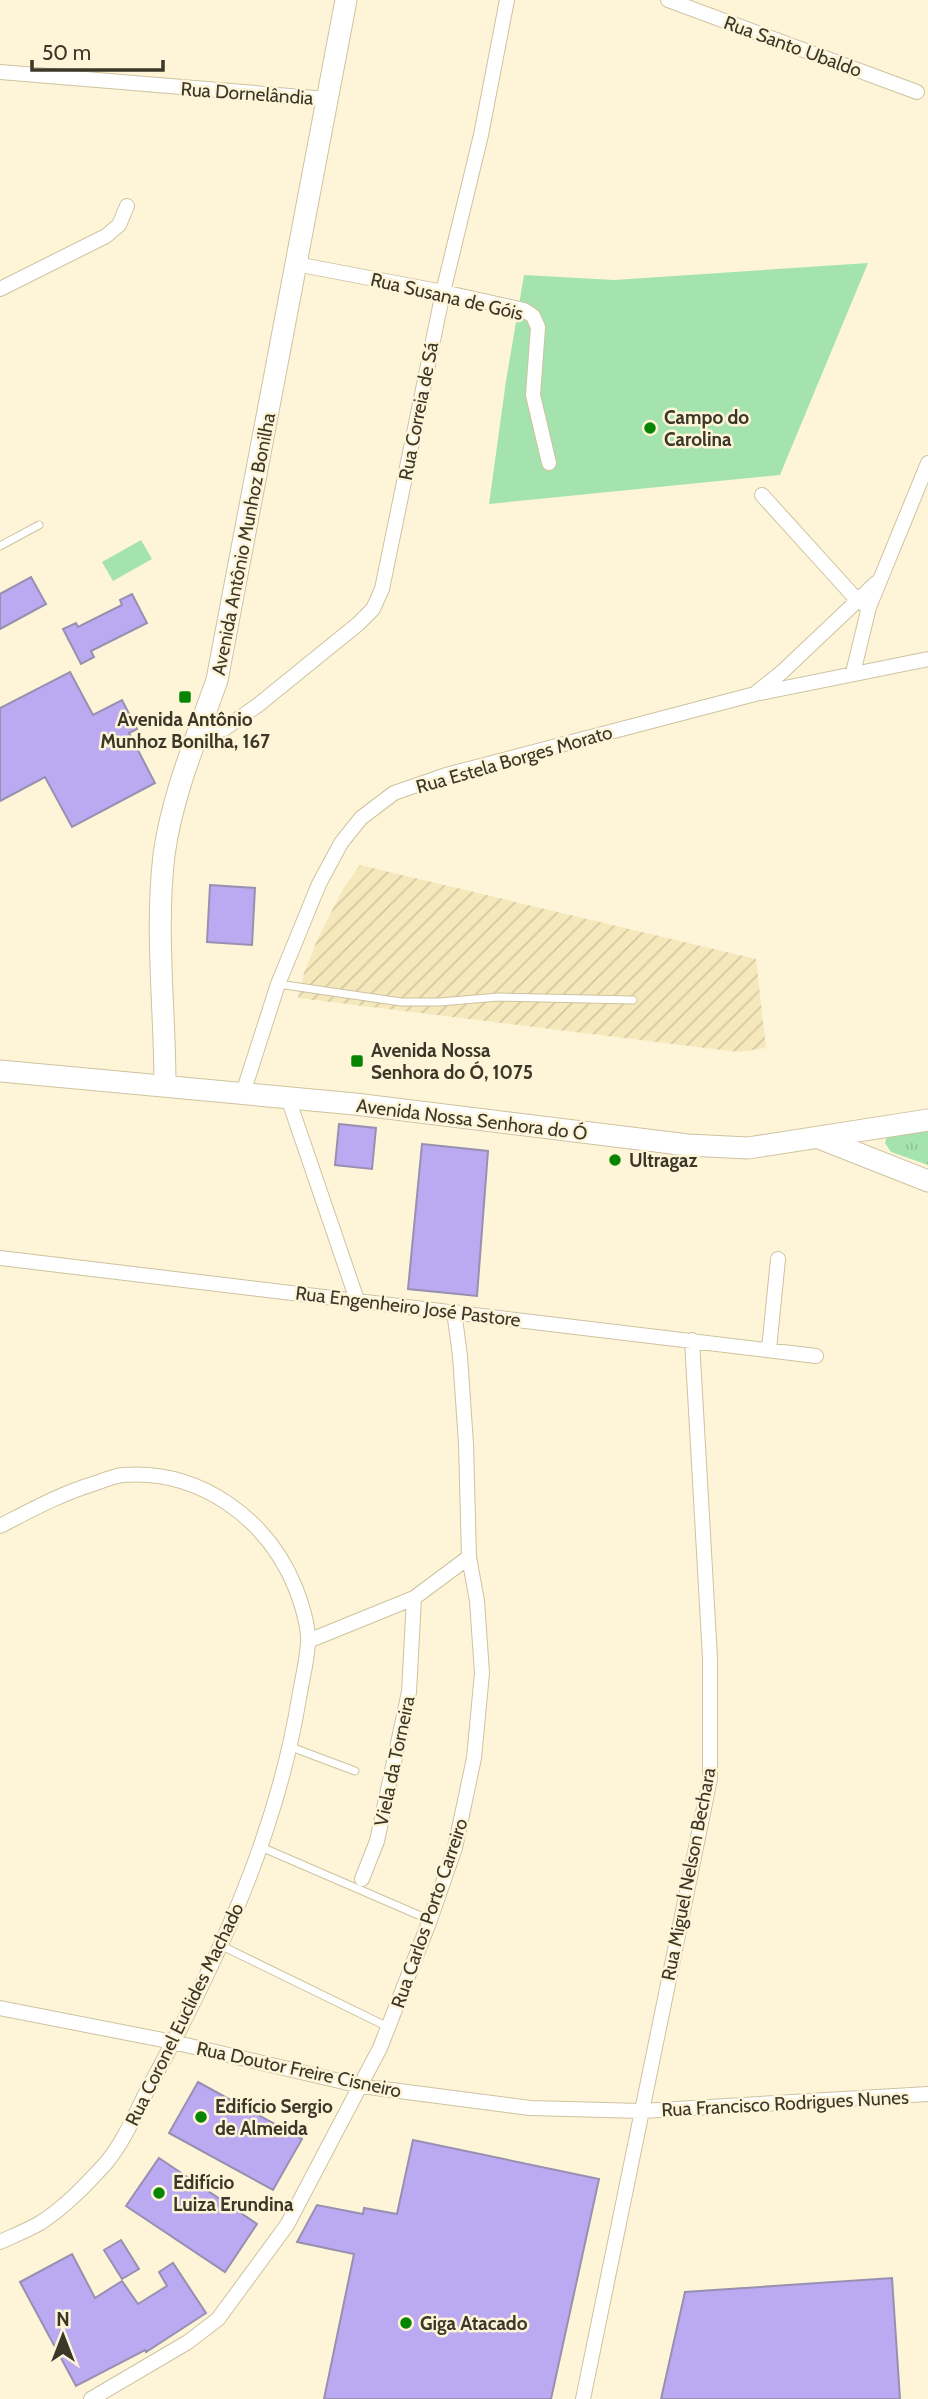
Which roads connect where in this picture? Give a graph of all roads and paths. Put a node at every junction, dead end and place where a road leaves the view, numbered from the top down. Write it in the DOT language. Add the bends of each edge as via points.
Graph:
graph roads {
  1 [pos="346,0"];
  2 [pos="507,0"];
  3 [pos="668,0"];
  4 [pos="0,72"];
  5 [pos="917,92"];
  6 [pos="327,99"];
  7 [pos="127,206"];
  8 [pos="296,264"];
  9 [pos="0,289"];
  10 [pos="443,292"];
  11 [pos="549,463"];
  12 [pos="928,463"];
  13 [pos="762,495"];
  14 [pos="39,525"];
  15 [pos="0,546"];
  16 [pos="863,604"];
  17 [pos="928,659"];
  18 [pos="853,673"];
  19 [pos="755,694"];
  20 [pos="199,730"];
  21 [pos="278,984"];
  22 [pos="633,1000"];
  23 [pos="5,1069"];
  24 [pos="165,1086"];
  25 [pos="243,1093"];
  26 [pos="288,1098"];
  27 [pos="928,1120"];
  28 [pos="817,1137"];
  29 [pos="928,1181"];
  30 [pos="0,1258"];
  31 [pos="778,1259"];
  32 [pos="357,1300"];
  33 [pos="454,1311"];
  34 [pos="692,1340"];
  35 [pos="769,1349"];
  36 [pos="816,1356"];
  37 [pos="0,1526"];
  38 [pos="469,1556"];
  39 [pos="414,1598"];
  40 [pos="308,1641"];
  41 [pos="291,1747"];
  42 [pos="355,1771"];
  43 [pos="261,1847"];
  44 [pos="362,1880"];
  45 [pos="430,1920"];
  46 [pos="222,1946"];
  47 [pos="0,2008"];
  48 [pos="389,2027"];
  49 [pos="173,2042"];
  50 [pos="361,2086"];
  51 [pos="928,2094"];
  52 [pos="642,2111"];
  53 [pos="0,2242"];
  54 [pos="91,2399"];
  55 [pos="583,2399"];
  1 -- 6 [label="street, Avenida Antônio Munhoz Bonilha"];
  2 -- 10 [label="street, Rua Correia de Sá" via="481,135"];
  3 -- 5 [label="street, Rua Santo Ubaldo"];
  4 -- 6 [label="street, Rua Dornelândia"];
  6 -- 8 [label="street, Avenida Antônio Munhoz Bonilha"];
  7 -- 9 [label="street" via="119,225 106,236"];
  8 -- 10 [label="street, Rua Susana de Góis"];
  8 -- 20 [label="street, Avenida Antônio Munhoz Bonilha" via="217,680"];
  10 -- 11 [label="street, Rua Susana de Góis" via="533,316 538,327 533,396"];
  10 -- 20 [label="street, Rua Correia de Sá" via="395,531 373,609 224,729"];
  12 -- 16 [label="street" via="880,579"];
  13 -- 16 [label="street"];
  14 -- 15 [label="lane"];
  16 -- 18 [label="street"];
  16 -- 19 [label="street"];
  17 -- 18 [label="street, Rua Estela Borges Morato"];
  18 -- 19 [label="street, Rua Estela Borges Morato"];
  19 -- 21 [label="street, Rua Estela Borges Morato" via="446,775 394,793 361,818 341,844 315,892"];
  20 -- 24 [label="street, Avenida Antônio Munhoz Bonilha" via="180,784 164,854 159,954"];
  21 -- 22 [label="lane" via="401,1002 498,997"];
  21 -- 25 [label="street, Rua Estela Borges Morato"];
  23 -- 24 [label="street, Avenida Nossa Senhora do Ó"];
  24 -- 25 [label="street, Avenida Nossa Senhora do Ó"];
  25 -- 26 [label="street, Avenida Nossa Senhora do Ó"];
  26 -- 28 [label="street, Avenida Nossa Senhora do Ó" via="688,1145 748,1148"];
  26 -- 32 [label="street"];
  27 -- 28 [label="street, Avenida Nossa Senhora do Ó"];
  28 -- 29 [label="street"];
  30 -- 32 [label="street, Rua Engenheiro José Pastore"];
  31 -- 35 [label="street"];
  32 -- 33 [label="street, Rua Engenheiro José Pastore"];
  33 -- 34 [label="street, Rua Engenheiro José Pastore"];
  33 -- 38 [label="street, Rua Carlos Porto Carreiro" via="466,1444"];
  34 -- 35 [label="street, Rua Engenheiro José Pastore"];
  34 -- 52 [label="street, Rua Miguel Nelson Bechara" via="710,1658 710,1779"];
  35 -- 36 [label="street, Rua Engenheiro José Pastore"];
  37 -- 40 [label="street, Rua Coronel Euclides Machado" via="62,1493 120,1475 159,1476 200,1487 236,1508 264,1534 287,1567 302,1604"];
  38 -- 39 [label="street"];
  38 -- 45 [label="street, Rua Carlos Porto Carreiro" via="481,1636 480,1710 468,1795"];
  39 -- 40 [label="street"];
  39 -- 44 [label="street, Viela da Torneira" via="409,1692 377,1841"];
  40 -- 41 [label="street, Rua Coronel Euclides Machado"];
  41 -- 42 [label="lane"];
  41 -- 43 [label="street, Rua Coronel Euclides Machado"];
  43 -- 45 [label="lane"];
  43 -- 46 [label="street, Rua Coronel Euclides Machado"];
  45 -- 48 [label="street, Rua Carlos Porto Carreiro"];
  46 -- 48 [label="lane"];
  46 -- 49 [label="street, Rua Coronel Euclides Machado"];
  47 -- 49 [label="street, Rua Doutor Freire Cisneiro"];
  48 -- 50 [label="street, Rua Carlos Porto Carreiro"];
  49 -- 50 [label="street, Rua Doutor Freire Cisneiro"];
  49 -- 53 [label="street, Rua Coronel Euclides Machado" via="108,2160 76,2194 39,2223"];
  50 -- 52 [label="street, Rua Doutor Freire Cisneiro" via="530,2108"];
  50 -- 54 [label="street, Rua Carlos Porto Carreiro" via="287,2225 218,2319"];
  51 -- 52 [label="street, Rua Francisco Rodrigues Nunes"];
  52 -- 55 [label="street, Rua Miguel Nelson Bechara"];
}
